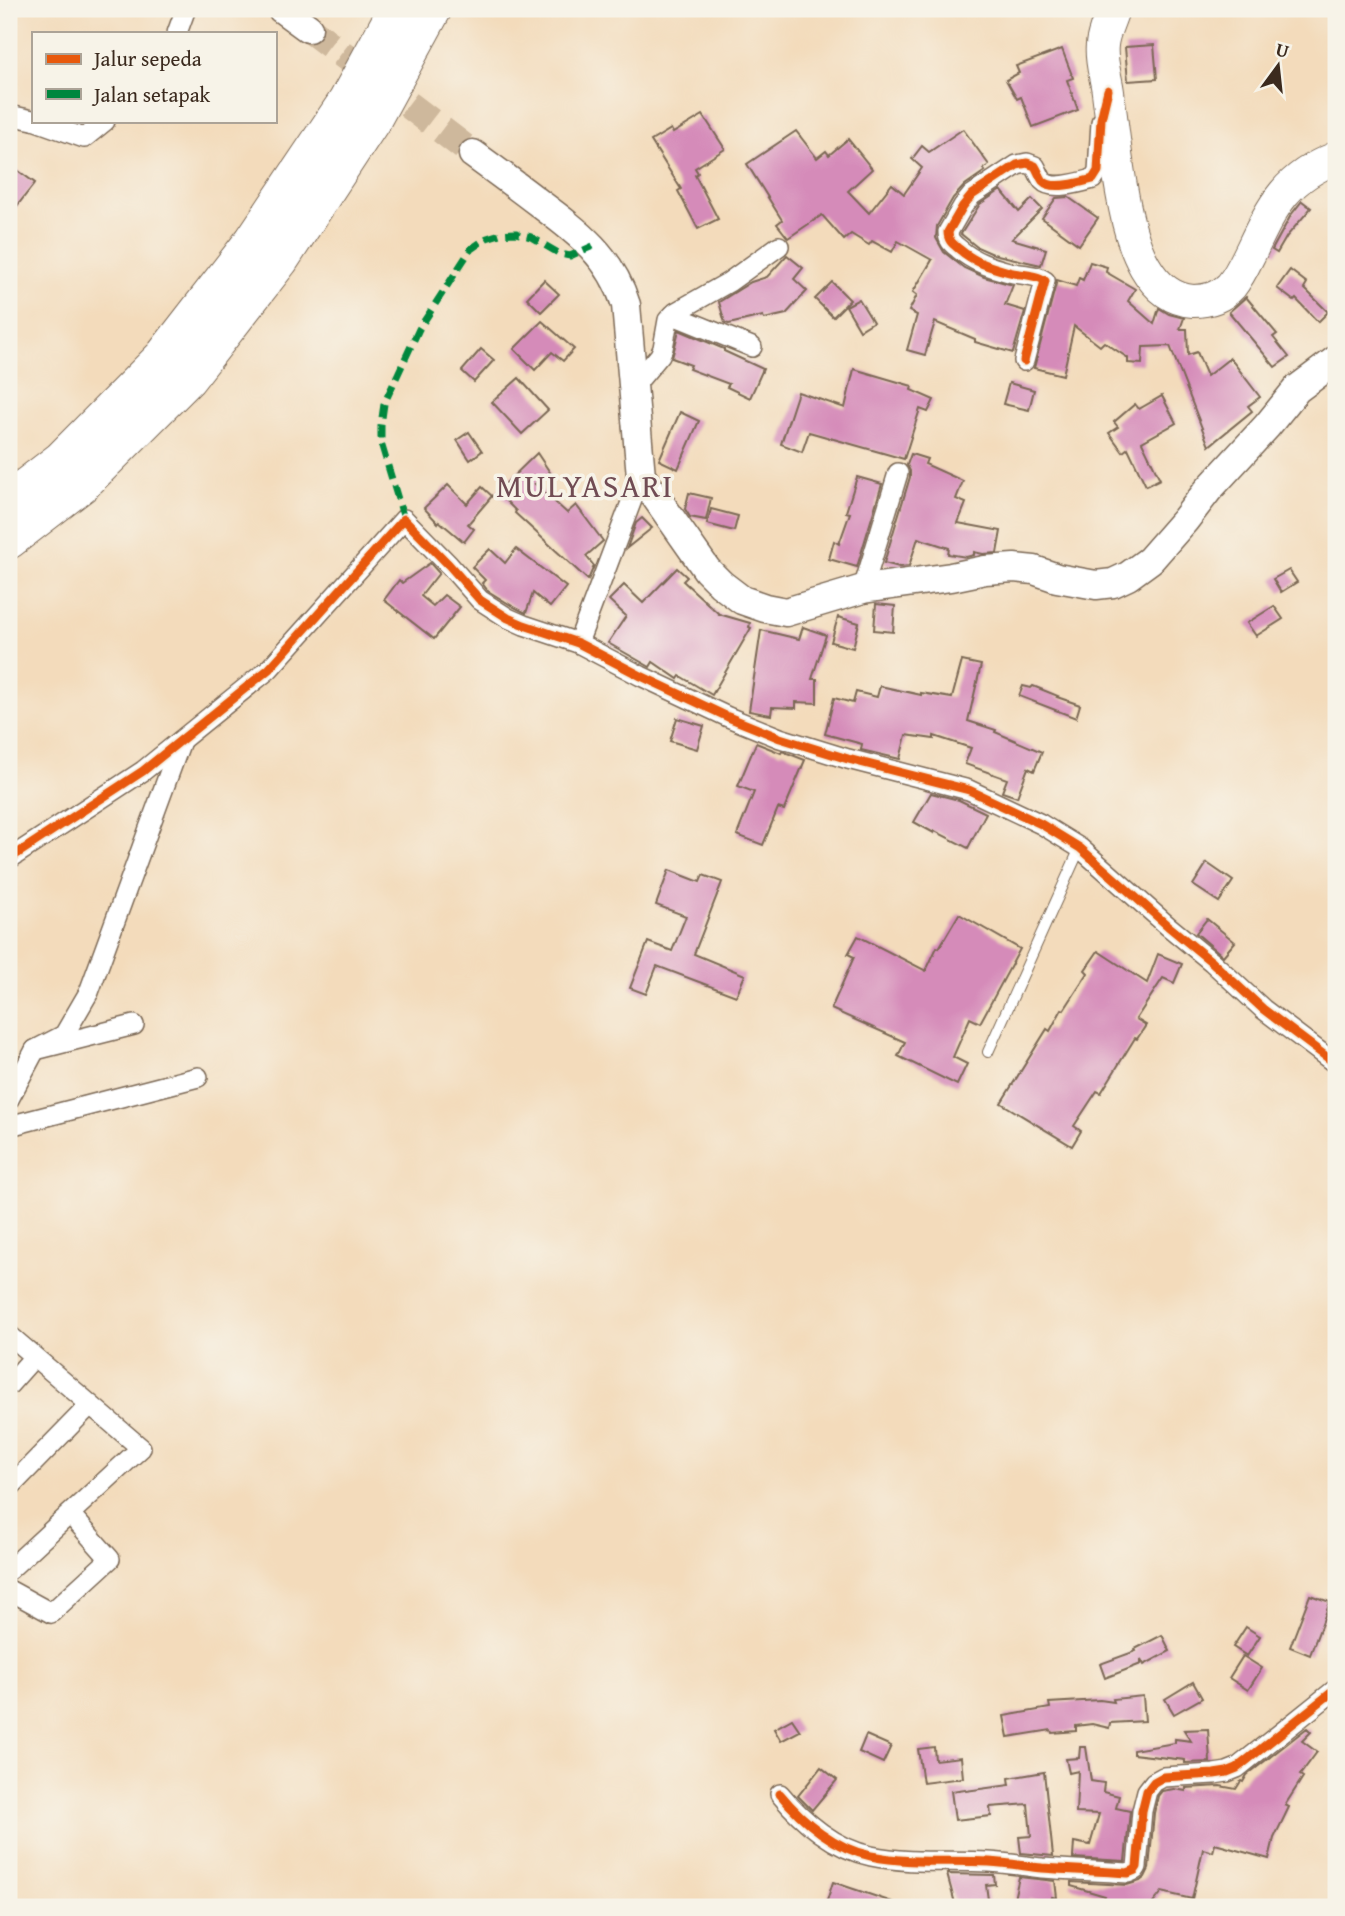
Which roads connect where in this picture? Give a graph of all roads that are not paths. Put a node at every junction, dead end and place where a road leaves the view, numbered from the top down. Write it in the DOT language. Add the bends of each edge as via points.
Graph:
graph roads {
  1 [pos="184,9"];
  2 [pos="282,9"];
  3 [pos="397,9"];
  4 [pos="433,9"];
  5 [pos="1113,9"];
  6 [pos="308,28"];
  7 [pos="177,32"];
  8 [pos="1108,90"];
  9 [pos="9,115"];
  10 [pos="32,120"];
  11 [pos="40,122"];
  12 [pos="104,122"];
  13 [pos="473,154"];
  14 [pos="1336,158"];
  15 [pos="779,246"];
  16 [pos="673,314"];
  17 [pos="752,347"];
  18 [pos="1336,360"];
  19 [pos="1024,361"];
  20 [pos="634,386"];
  21 [pos="898,473"];
  22 [pos="641,476"];
  23 [pos="9,499"];
  24 [pos="9,540"];
  25 [pos="863,589"];
  26 [pos="578,643"];
  27 [pos="181,740"];
  28 [pos="1080,848"];
  29 [pos="9,859"];
  30 [pos="134,1025"];
  31 [pos="35,1050"];
  32 [pos="988,1052"];
  33 [pos="1336,1064"];
  34 [pos="198,1077"];
  35 [pos="9,1099"];
  36 [pos="9,1126"];
  37 [pos="9,1335"];
  38 [pos="34,1357"];
  39 [pos="9,1385"];
  40 [pos="90,1405"];
  41 [pos="9,1488"];
  42 [pos="70,1514"];
  43 [pos="9,1570"];
  44 [pos="9,1590"];
  45 [pos="1336,1689"];
  46 [pos="780,1794"];
  1 -- 7 [label="street"];
  2 -- 6 [label="main road"];
  3 -- 23 [label="highway" via="347,101 253,241 163,357 61,460"];
  4 -- 24 [label="highway" via="374,117 280,260 187,379 82,484"];
  5 -- 8 [label="main road" via="1102,41 1101,62"];
  8 -- 14 [label="main road" via="1118,176 1137,250 1159,286 1187,300 1217,297 1230,287 1276,202 1292,183"];
  8 -- 19 [label="street" via="1098,171 1093,179 1051,186 1035,166 1017,165 972,195 947,232 951,242 974,260 1045,281"];
  9 -- 10 [label="street"];
  11 -- 12 [label="street" via="84,138"];
  13 -- 20 [label="main road" via="577,232 613,272 626,305"];
  15 -- 16 [label="street"];
  16 -- 17 [label="street"];
  16 -- 20 [label="street" via="660,355"];
  18 -- 25 [label="main road" via="1297,389 1150,560 1128,576 1096,584 1013,568"];
  20 -- 22 [label="main road"];
  21 -- 25 [label="street"];
  22 -- 25 [label="main road" via="707,570 742,600 786,612"];
  22 -- 26 [label="street"];
  26 -- 27 [label="street" via="508,618 480,600 404,519 269,669"];
  26 -- 28 [label="street" via="780,738 980,794"];
  27 -- 29 [label="street" via="143,771"];
  27 -- 31 [label="street" via="89,992 64,1035"];
  28 -- 32 [label="lane"];
  28 -- 33 [label="street" via="1263,1009"];
  30 -- 31 [label="street"];
  31 -- 35 [label="street"];
  34 -- 36 [label="street"];
  37 -- 38 [label="street"];
  38 -- 39 [label="street"];
  38 -- 40 [label="street"];
  40 -- 41 [label="street"];
  40 -- 42 [label="street" via="141,1448"];
  42 -- 43 [label="street"];
  42 -- 44 [label="street" via="110,1559 51,1613"];
  45 -- 46 [label="street" via="1237,1768 1154,1782 1142,1811 1137,1867 1128,1873 872,1856 834,1841 796,1813"];
}
